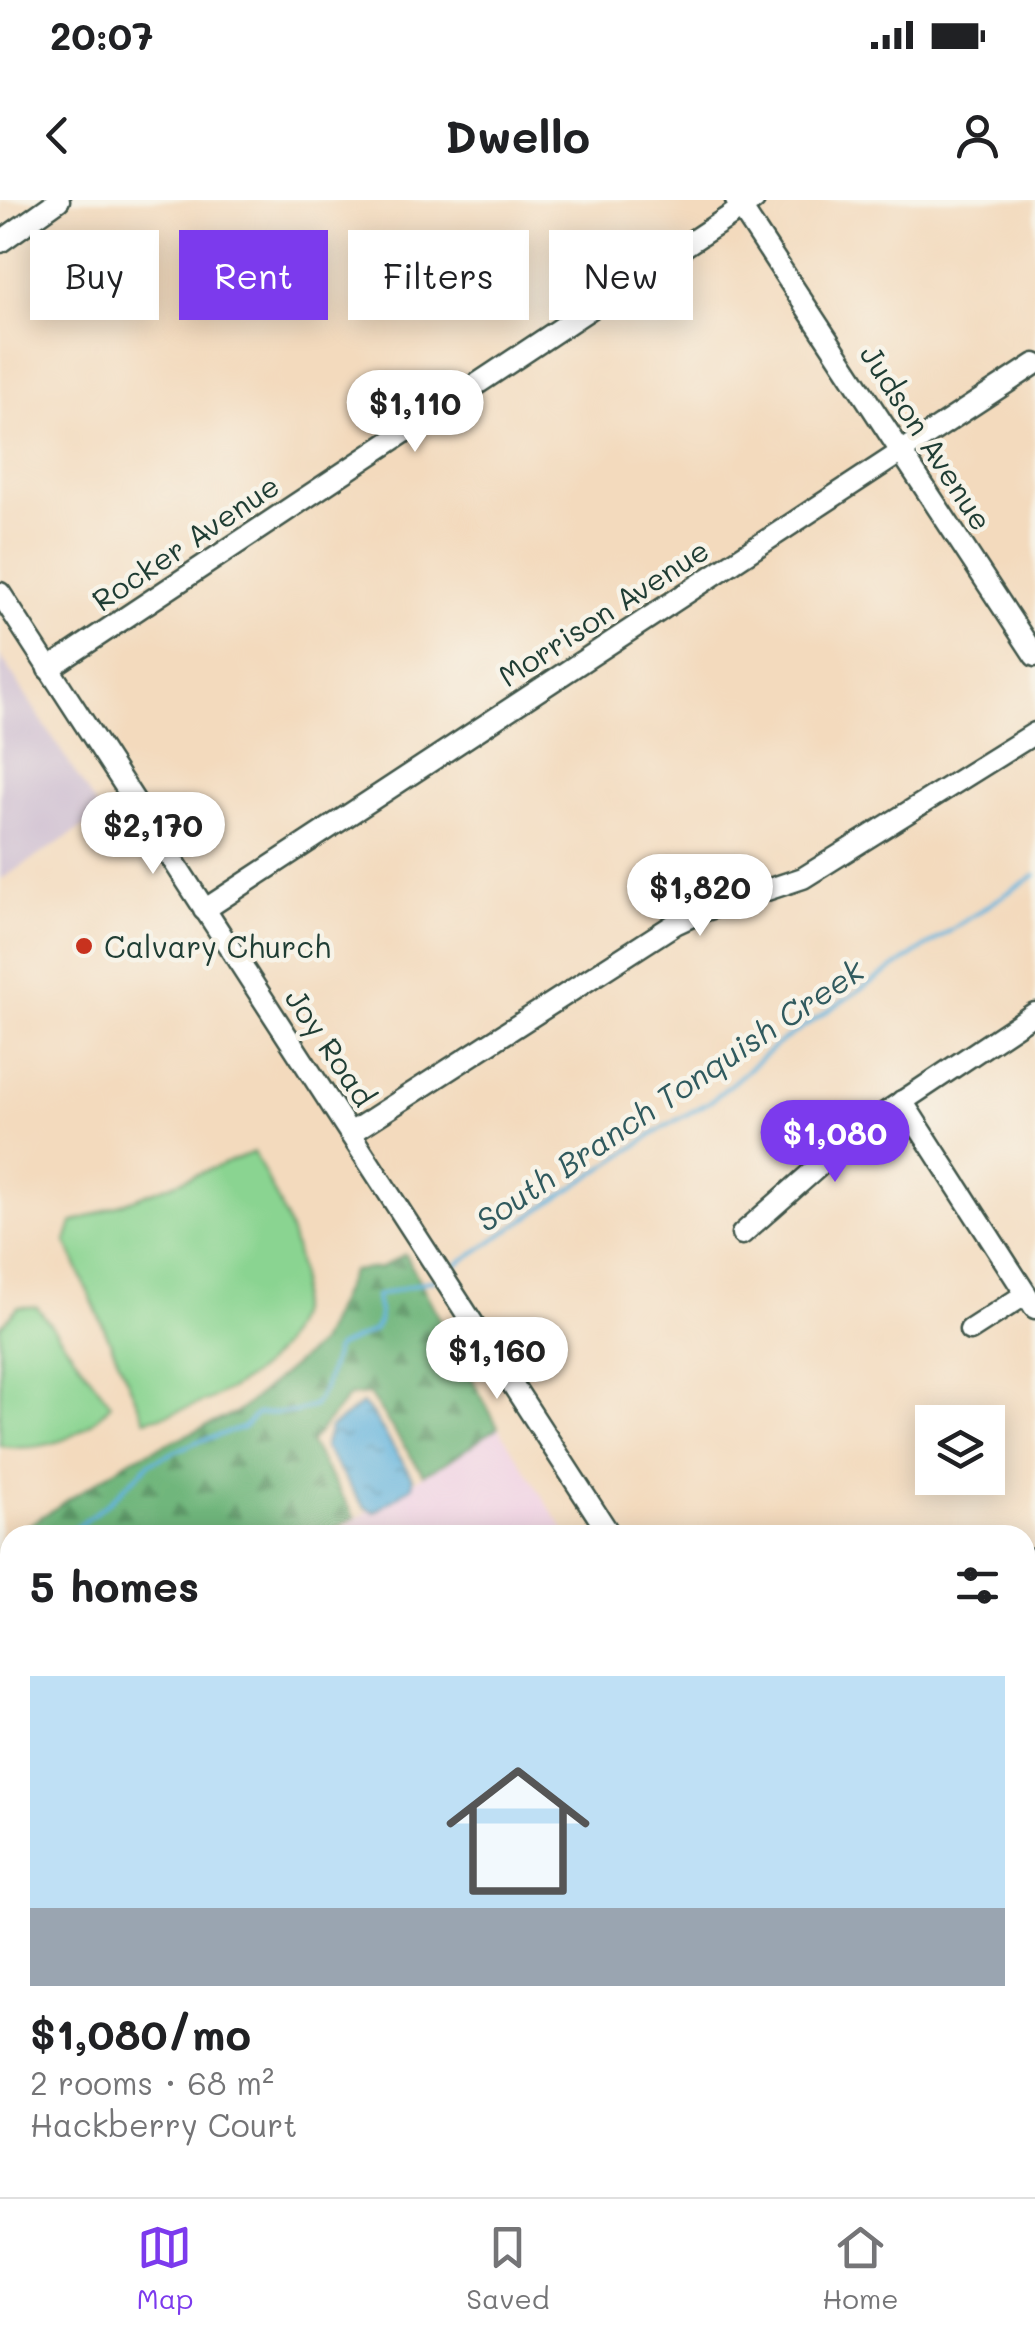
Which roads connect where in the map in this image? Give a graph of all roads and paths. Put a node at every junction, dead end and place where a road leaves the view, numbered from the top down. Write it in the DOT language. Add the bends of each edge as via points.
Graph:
graph roads {
  1 [pos="59,200"];
  2 [pos="744,203"];
  3 [pos="0,242"];
  4 [pos="1035,364"];
  5 [pos="901,452"];
  6 [pos="0,593"];
  7 [pos="1035,656"];
  8 [pos="48,669"];
  9 [pos="1035,733"];
  10 [pos="204,910"];
  11 [pos="1035,1013"];
  12 [pos="902,1101"];
  13 [pos="352,1132"];
  14 [pos="742,1234"];
  15 [pos="1030,1301"];
  16 [pos="970,1330"];
  17 [pos="604,1525"];
  1 -- 3 [label="street"];
  2 -- 5 [label="street, Judson Avenue"];
  2 -- 8 [label="street, Rocker Avenue"];
  4 -- 5 [label="street, Morrison Avenue"];
  5 -- 7 [label="street, Judson Avenue"];
  5 -- 10 [label="street, Morrison Avenue"];
  6 -- 8 [label="street, Joy Road"];
  8 -- 10 [label="street, Joy Road"];
  9 -- 13 [label="street" via="803,878 675,924"];
  10 -- 13 [label="street, Joy Road"];
  11 -- 12 [label="street"];
  12 -- 14 [label="street"];
  12 -- 15 [label="street"];
  13 -- 17 [label="street, Joy Road"];
  15 -- 16 [label="street"];
}
